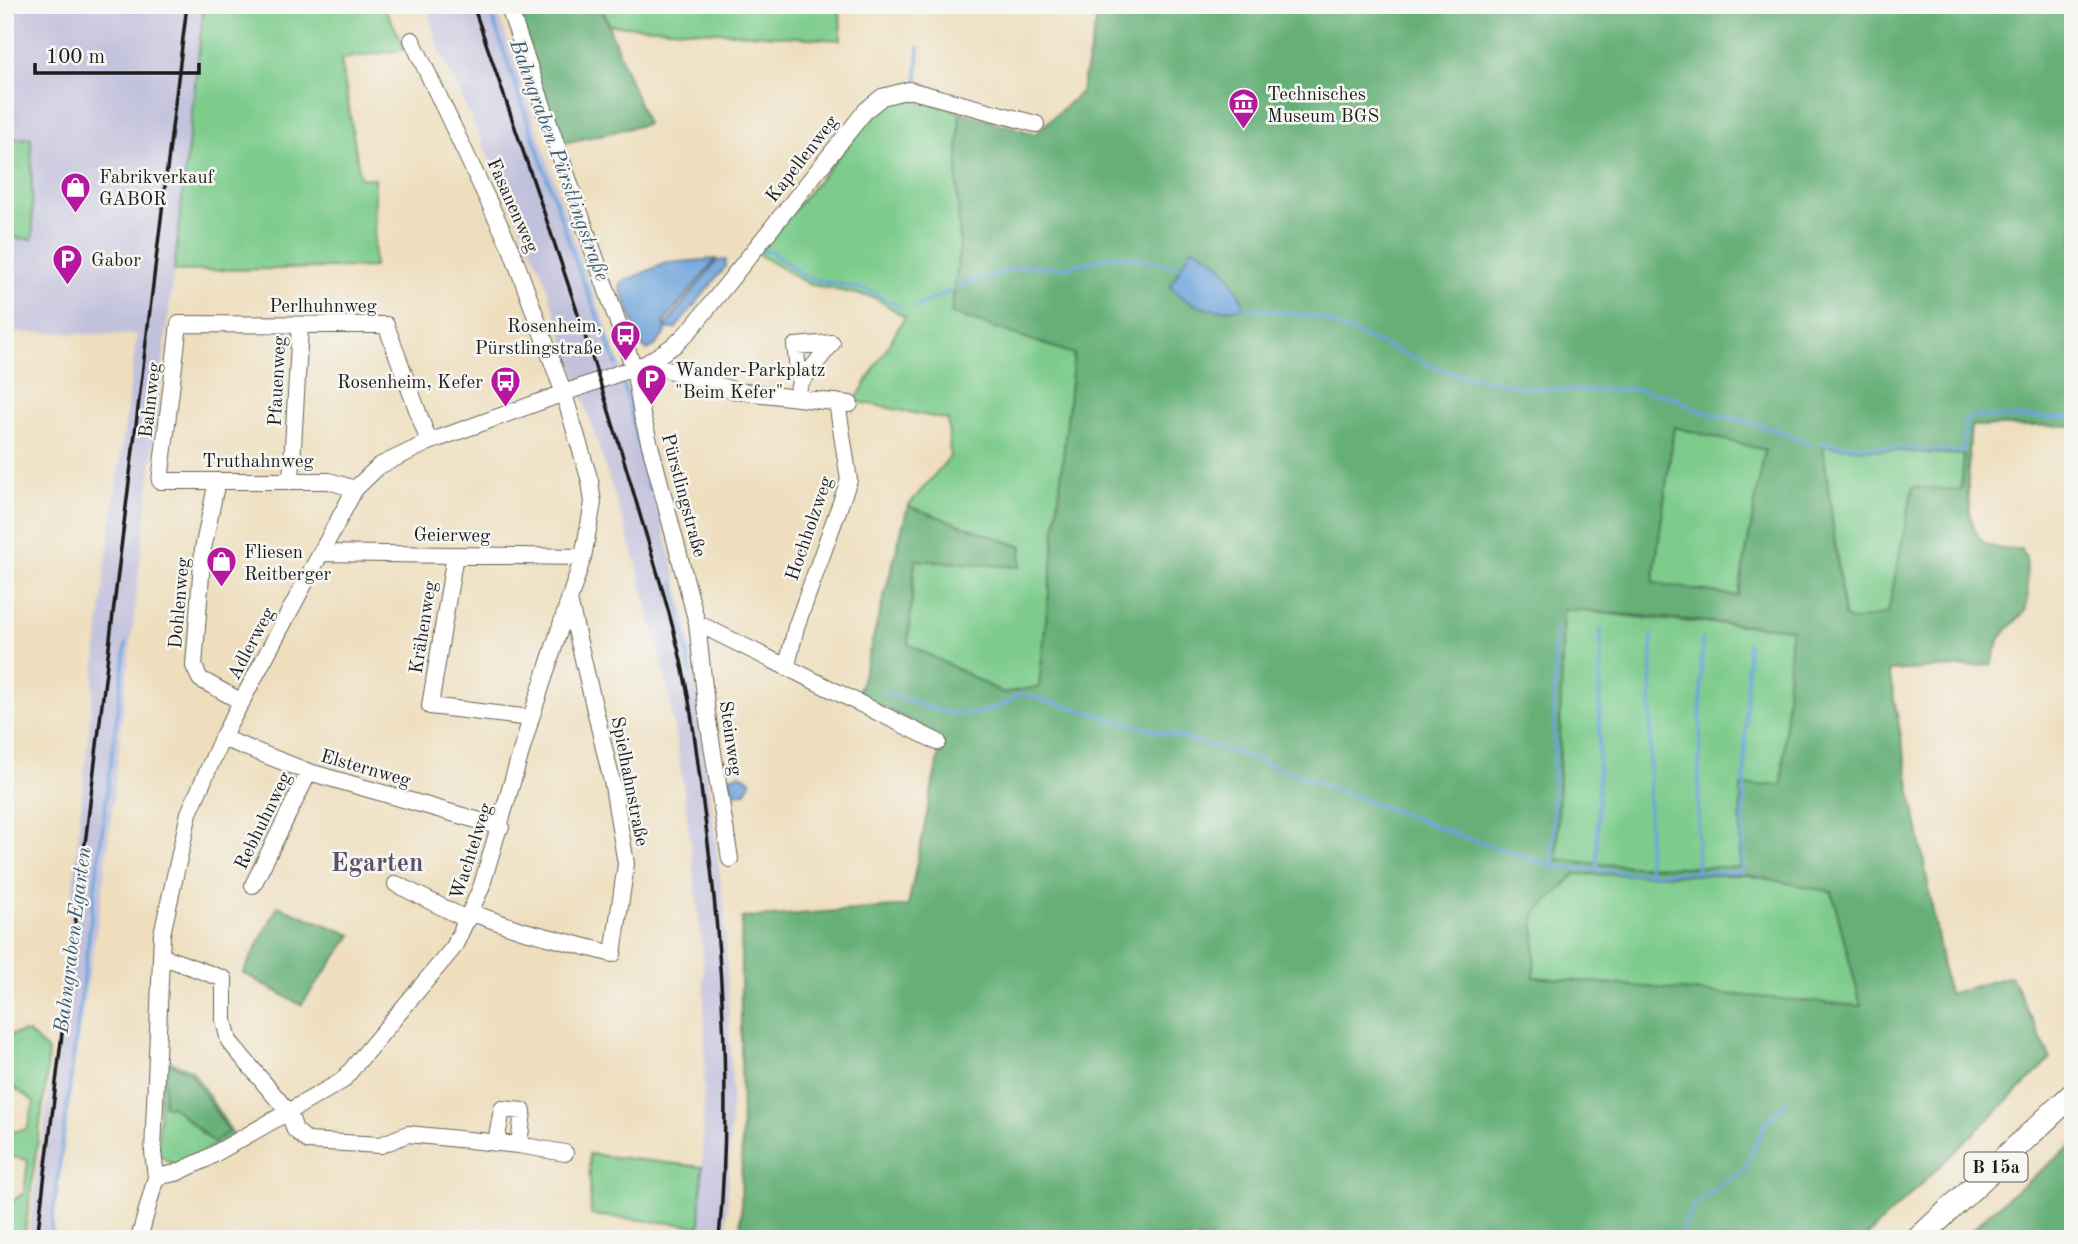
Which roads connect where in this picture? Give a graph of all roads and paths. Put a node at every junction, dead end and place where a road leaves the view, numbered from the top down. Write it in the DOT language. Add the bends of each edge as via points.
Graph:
graph roads {
  1 [pos="508,5"];
  2 [pos="412,40"];
  3 [pos="1036,124"];
  4 [pos="179,324"];
  5 [pos="300,327"];
  6 [pos="640,366"];
  7 [pos="564,394"];
  8 [pos="429,442"];
  9 [pos="291,480"];
  10 [pos="160,481"];
  11 [pos="217,481"];
  12 [pos="355,489"];
  13 [pos="321,553"];
  14 [pos="455,555"];
  15 [pos="583,557"];
  16 [pos="568,598"];
  17 [pos="697,623"];
  18 [pos="787,666"];
  19 [pos="242,702"];
  20 [pos="531,718"];
  21 [pos="222,738"];
  22 [pos="938,742"];
  23 [pos="309,772"];
  24 [pos="500,827"];
  25 [pos="730,859"];
  26 [pos="396,884"];
  27 [pos="253,885"];
  28 [pos="470,916"];
  29 [pos="161,956"];
  30 [pos="2073,1094"];
  31 [pos="289,1113"];
  32 [pos="496,1143"];
  33 [pos="520,1145"];
  34 [pos="565,1153"];
  35 [pos="156,1177"];
  36 [pos="139,1239"];
  37 [pos="1918,1239"];
  1 -- 6 [label="street, Pürstlingstraße"];
  2 -- 7 [label="street, Fasanenweg" via="512,251"];
  3 -- 6 [label="street, Kapellenweg" via="909,90 882,97 866,110 691,329"];
  4 -- 5 [label="street, Perlhuhnweg"];
  4 -- 10 [label="street, Bahnweg"];
  5 -- 8 [label="street, Perlhuhnweg" via="386,325"];
  5 -- 9 [label="street, Pfauenweg"];
  6 -- 7 [label="street, Adlerweg"];
  6 -- 17 [label="street, Pürstlingstraße" via="642,415"];
  6 -- 18 [label="street, Hochholzweg" via="736,391 798,390 844,403 849,480 796,627"];
  7 -- 8 [label="street, Adlerweg"];
  7 -- 15 [label="street, Wachtelweg" via="593,503"];
  8 -- 12 [label="street, Adlerweg" via="379,466"];
  9 -- 11 [label="street, Truthahnweg"];
  9 -- 12 [label="street, Truthahnweg" via="328,481"];
  10 -- 11 [label="street, Truthahnweg"];
  11 -- 19 [label="street, Dohlenweg" via="203,549 194,666 200,679"];
  12 -- 13 [label="street, Adlerweg"];
  13 -- 14 [label="street, Geierweg"];
  13 -- 19 [label="street, Adlerweg"];
  14 -- 15 [label="street, Geierweg"];
  14 -- 20 [label="street, Krähenweg" via="430,706"];
  15 -- 16 [label="street, Wachtelweg"];
  16 -- 20 [label="street, Wachtelweg"];
  16 -- 28 [label="street, Spielhahnstraße" via="613,786 626,864 613,954"];
  17 -- 18 [label="street"];
  17 -- 25 [label="street, Steinweg"];
  18 -- 22 [label="street"];
  19 -- 21 [label="street, Adlerweg"];
  20 -- 24 [label="street, Wachtelweg"];
  21 -- 23 [label="street, Elsternweg"];
  21 -- 29 [label="street, Adlerweg" via="189,813 168,898"];
  23 -- 24 [label="street, Elsternweg"];
  23 -- 27 [label="street, Rebhuhnweg"];
  24 -- 28 [label="street, Wachtelweg"];
  26 -- 28 [label="street"];
  28 -- 31 [label="street, Wachtelweg" via="454,947 342,1081"];
  29 -- 31 [label="street" via="224,979 229,1041"];
  29 -- 35 [label="street, Adlerweg" via="153,1152"];
  30 -- 37 [label="highway, B 15a"];
  31 -- 32 [label="street" via="295,1130 308,1141 381,1145 408,1134"];
  31 -- 35 [label="street, Wachtelweg" via="204,1160"];
  32 -- 33 [label="street"];
  32 -- 33 [label="street" via="502,1109 523,1111"];
  33 -- 34 [label="street"];
  35 -- 36 [label="street, Adlerweg"];
}
